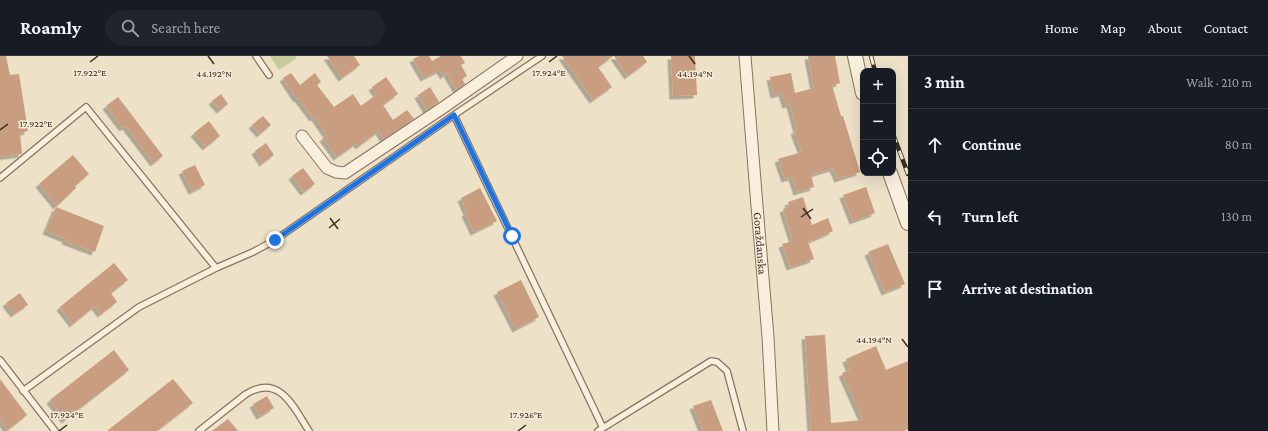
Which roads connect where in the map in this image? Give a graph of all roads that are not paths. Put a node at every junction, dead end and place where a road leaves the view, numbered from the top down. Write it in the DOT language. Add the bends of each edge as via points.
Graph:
graph roads {
  1 [pos="256,56"];
  2 [pos="517,56"];
  3 [pos="542,56"];
  4 [pos="745,56"];
  5 [pos="854,56"];
  6 [pos="269,75"];
  7 [pos="860,81"];
  8 [pos="454,115"];
  9 [pos="302,136"];
  10 [pos="891,176"];
  11 [pos="0,178"];
  12 [pos="908,223"];
  13 [pos="216,268"];
  14 [pos="0,360"];
  15 [pos="23,390"];
  16 [pos="603,428"];
  17 [pos="55,431"];
  18 [pos="199,431"];
  19 [pos="309,431"];
  20 [pos="598,431"];
  21 [pos="743,431"];
  22 [pos="773,431"];
  1 -- 6 [label="lane"];
  2 -- 9 [label="street" via="345,173 327,168"];
  3 -- 8 [label="lane"];
  4 -- 22 [label="street, Goraždanska" via="768,337"];
  5 -- 7 [label="street"];
  8 -- 13 [label="lane" via="275,240"];
  8 -- 16 [label="lane"];
  10 -- 12 [label="street"];
  11 -- 13 [label="lane" via="86,107"];
  13 -- 15 [label="lane" via="139,307"];
  14 -- 15 [label="lane"];
  15 -- 17 [label="lane"];
  16 -- 20 [label="lane"];
  16 -- 21 [label="lane" via="711,361 717,362 727,371"];
  18 -- 19 [label="lane" via="246,394 266,387 287,397"];
}
